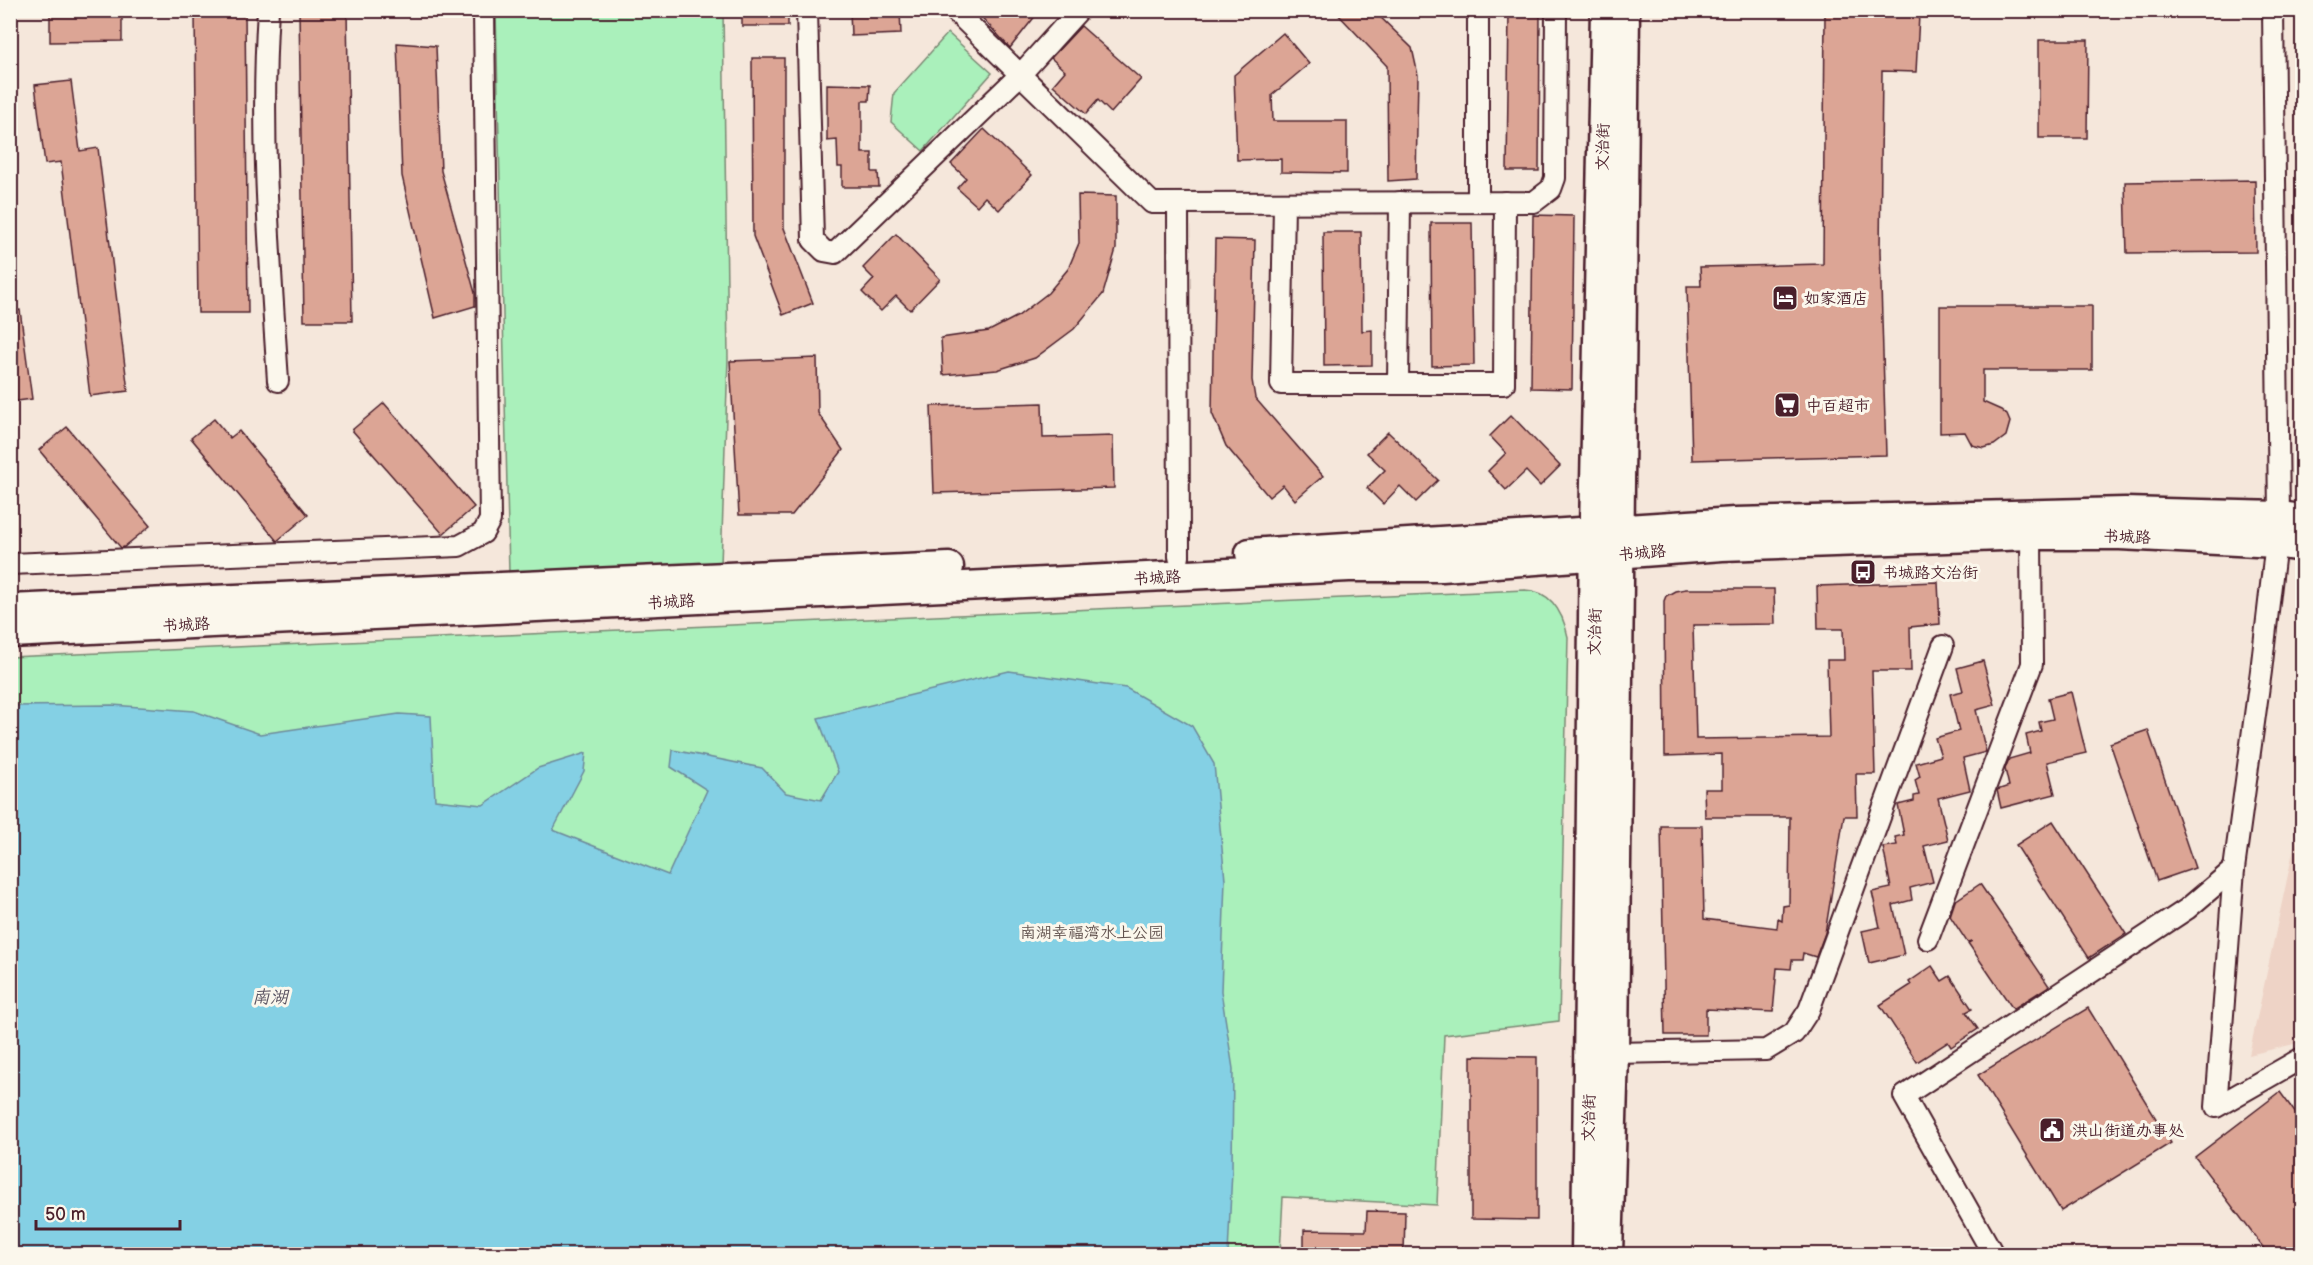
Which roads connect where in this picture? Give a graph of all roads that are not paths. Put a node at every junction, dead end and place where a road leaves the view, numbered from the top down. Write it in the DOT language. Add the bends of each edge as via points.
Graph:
graph roads {
  1 [pos="268,10"];
  2 [pos="484,10"];
  3 [pos="807,10"];
  4 [pos="954,10"];
  5 [pos="1079,10"];
  6 [pos="1478,10"];
  7 [pos="1556,10"];
  8 [pos="1605,10"];
  9 [pos="1625,10"];
  10 [pos="2273,10"];
  11 [pos="1020,75"];
  12 [pos="1400,202"];
  13 [pos="1478,202"];
  14 [pos="1505,202"];
  15 [pos="1178,203"];
  16 [pos="1284,203"];
  17 [pos="278,381"];
  18 [pos="1398,384"];
  19 [pos="2290,531"];
  20 [pos="2031,535"];
  21 [pos="1606,542"];
  22 [pos="1179,557"];
  23 [pos="10,564"];
  24 [pos="10,609"];
  25 [pos="10,633"];
  26 [pos="1943,646"];
  27 [pos="2234,869"];
  28 [pos="1928,939"];
  29 [pos="1614,1053"];
  30 [pos="2302,1058"];
  31 [pos="1586,1254"];
  32 [pos="1608,1254"];
  33 [pos="1993,1254"];
  1 -- 17 [label="street" via="264,71 266,201"];
  2 -- 23 [label="street" via="490,520 483,533 459,546"];
  3 -- 11 [label="street" via="813,240 824,250 836,253"];
  4 -- 11 [label="street"];
  5 -- 11 [label="street"];
  6 -- 13 [label="street"];
  7 -- 14 [label="street" via="1555,178 1551,189 1534,202"];
  8 -- 21 [label="main road, 文治街"];
  9 -- 21 [label="main road, 文治街"];
  10 -- 19 [label="street"];
  11 -- 15 [label="street" via="1152,203"];
  12 -- 13 [label="street"];
  12 -- 16 [label="street"];
  12 -- 18 [label="street"];
  13 -- 14 [label="street"];
  14 -- 18 [label="street" via="1503,384"];
  15 -- 16 [label="street"];
  15 -- 22 [label="street"];
  16 -- 18 [label="street" via="1281,384"];
  19 -- 20 [label="main road, 书城路"];
  19 -- 21 [label="main road, 书城路" via="2125,512 1735,522"];
  19 -- 27 [label="street"];
  20 -- 21 [label="main road, 书城路" via="1722,546"];
  20 -- 28 [label="street" via="2032,664"];
  21 -- 22 [label="main road, 书城路"];
  21 -- 25 [label="main road, 书城路" via="1442,567 1349,567"];
  21 -- 29 [label="main road, 文治街"];
  21 -- 31 [label="main road, 文治街"];
  22 -- 24 [label="main road, 书城路"];
  26 -- 29 [label="street" via="1809,1010 1794,1033 1766,1050"];
  27 -- 30 [label="street" via="2216,1107"];
  27 -- 33 [label="street" via="2187,909 1904,1096"];
  29 -- 32 [label="main road, 文治街"];
}
